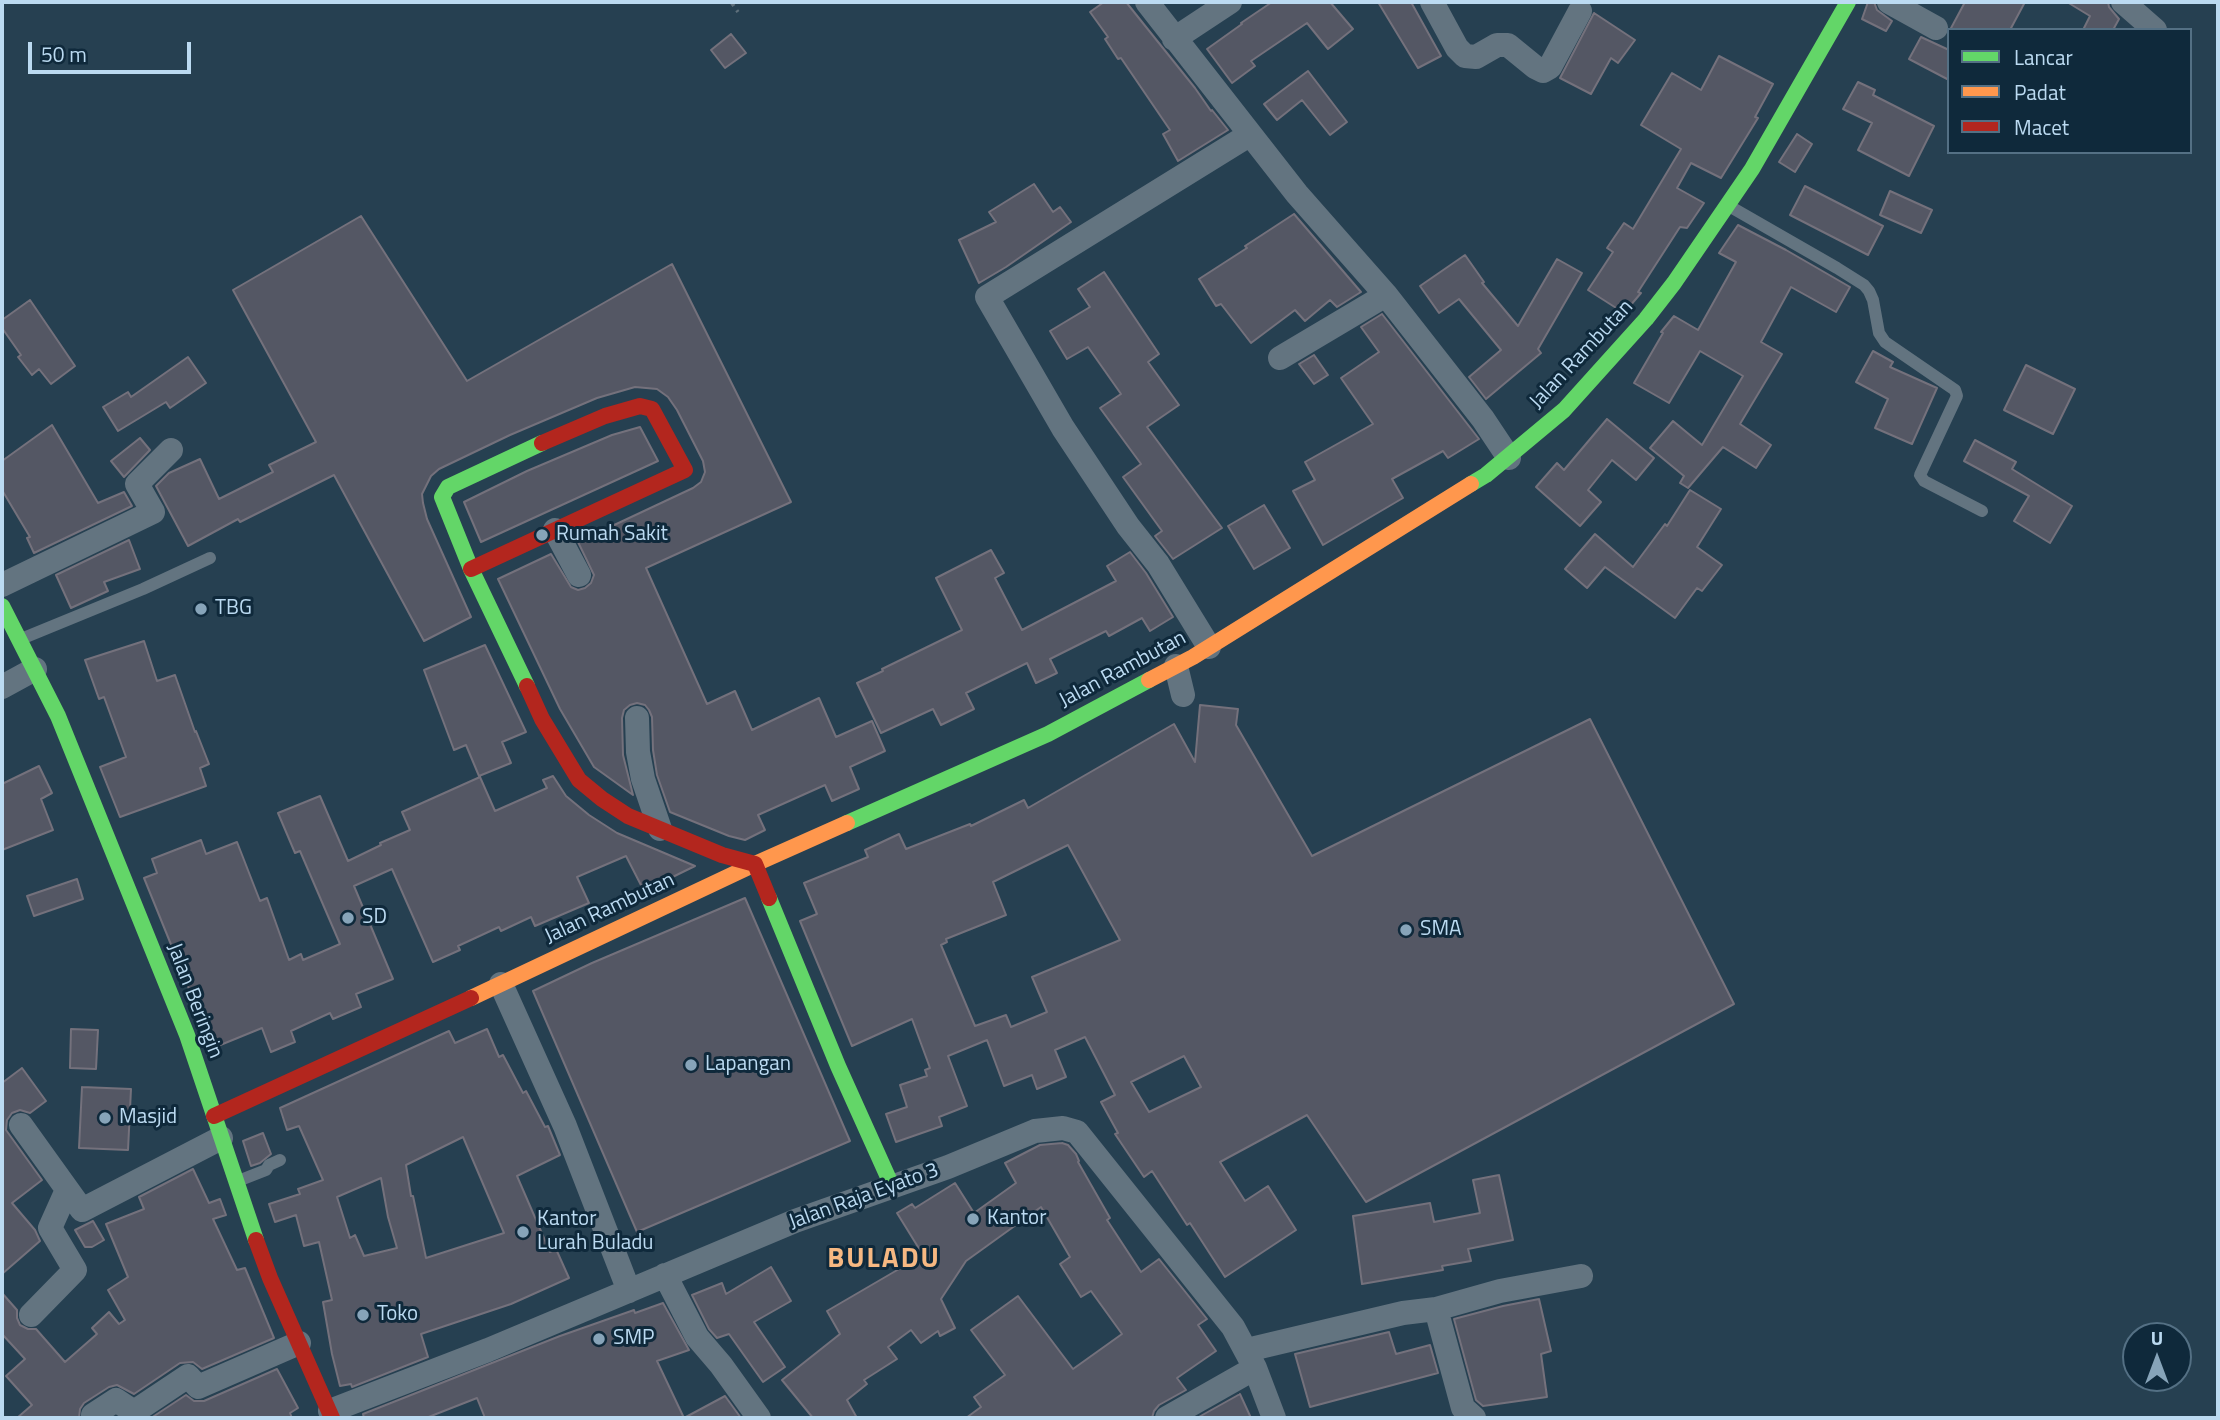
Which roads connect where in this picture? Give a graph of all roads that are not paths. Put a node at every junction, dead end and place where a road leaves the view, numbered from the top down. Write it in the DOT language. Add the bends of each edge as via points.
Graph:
graph roads {
  1 [pos="1147,2"];
  2 [pos="1230,2"];
  3 [pos="1432,2"];
  4 [pos="1848,2"];
  5 [pos="1889,2"];
  6 [pos="2123,2"];
  7 [pos="1580,11"];
  8 [pos="1936,28"];
  9 [pos="2153,28"];
  10 [pos="1174,39"];
  11 [pos="1250,135"];
  12 [pos="1729,205"];
  13 [pos="1386,295"];
  14 [pos="1280,358"];
  15 [pos="171,450"];
  16 [pos="1509,458"];
  17 [pos="1982,511"];
  18 [pos="555,530"];
  19 [pos="210,558"];
  20 [pos="471,569"];
  21 [pos="579,575"];
  22 [pos="2,584"];
  23 [pos="2,606"];
  24 [pos="20,639"];
  25 [pos="1209,646"];
  26 [pos="1176,666"];
  27 [pos="35,668"];
  28 [pos="2,687"];
  29 [pos="1183,695"];
  30 [pos="637,718"];
  31 [pos="660,829"];
  32 [pos="755,864"];
  33 [pos="501,984"];
  34 [pos="21,1125"];
  35 [pos="217,1127"];
  36 [pos="280,1160"];
  37 [pos="235,1182"];
  38 [pos="892,1186"];
  39 [pos="67,1190"];
  40 [pos="665,1275"];
  41 [pos="1581,1276"];
  42 [pos="629,1291"];
  43 [pos="1436,1309"];
  44 [pos="31,1315"];
  45 [pos="299,1343"];
  46 [pos="1251,1359"];
  47 [pos="93,1415"];
  48 [pos="331,1415"];
  49 [pos="759,1418"];
  50 [pos="1167,1418"];
  51 [pos="1274,1418"];
  52 [pos="1474,1418"];
  1 -- 10 [label="street"];
  2 -- 10 [label="street"];
  3 -- 7 [label="street" via="1465,56 1476,57 1497,45 1508,45 1543,71 1550,67"];
  4 -- 12 [label="street, Jalan Rambutan"];
  5 -- 8 [label="street"];
  6 -- 9 [label="street"];
  10 -- 11 [label="street"];
  11 -- 13 [label="street"];
  11 -- 25 [label="street" via="987,298 1063,428"];
  12 -- 16 [label="street, Jalan Rambutan" via="1646,319 1564,410"];
  12 -- 17 [label="lane" via="1864,285 1870,291 1885,342 1955,390 1957,396 1920,475"];
  13 -- 14 [label="street"];
  13 -- 16 [label="street"];
  15 -- 22 [label="street" via="137,484 153,512"];
  16 -- 25 [label="street, Jalan Rambutan"];
  18 -- 20 [label="street"];
  18 -- 20 [label="street" via="685,470 652,409 640,406 606,416 448,487 442,497"];
  18 -- 21 [label="street"];
  19 -- 24 [label="lane"];
  20 -- 31 [label="street" via="542,719 579,780 628,816"];
  23 -- 24 [label="street, Jalan Beringin"];
  24 -- 27 [label="street, Jalan Beringin"];
  25 -- 26 [label="street, Jalan Rambutan"];
  26 -- 29 [label="street"];
  26 -- 32 [label="street, Jalan Rambutan" via="1048,734"];
  27 -- 28 [label="street"];
  27 -- 35 [label="street, Jalan Beringin" via="187,1035"];
  30 -- 31 [label="street" via="643,779"];
  31 -- 32 [label="street"];
  32 -- 33 [label="street, Jalan Rambutan"];
  32 -- 38 [label="street"];
  33 -- 35 [label="street, Jalan Rambutan"];
  33 -- 42 [label="street" via="565,1126"];
  34 -- 39 [label="street"];
  35 -- 37 [label="street, Jalan Beringin"];
  35 -- 39 [label="street" via="82,1210"];
  36 -- 37 [label="lane"];
  37 -- 45 [label="street, Jalan Beringin"];
  38 -- 40 [label="street, Jalan Raja Eyato 3"];
  38 -- 46 [label="street, Jalan Raja Eyato 3" via="1035,1131 1063,1128 1077,1132 1233,1327"];
  39 -- 44 [label="street" via="50,1228 75,1270"];
  40 -- 42 [label="street, Jalan Raja Eyato 3"];
  40 -- 49 [label="street" via="697,1337"];
  41 -- 43 [label="street"];
  42 -- 48 [label="street, Jalan Raja Eyato 3"];
  43 -- 46 [label="street" via="1403,1313"];
  43 -- 52 [label="street" via="1463,1408"];
  45 -- 47 [label="street" via="198,1387 188,1376 134,1412 116,1400"];
  45 -- 48 [label="street, Jalan Beringin"];
  46 -- 50 [label="street"];
  46 -- 51 [label="street, Jalan Raja Eyato 3"];
}
